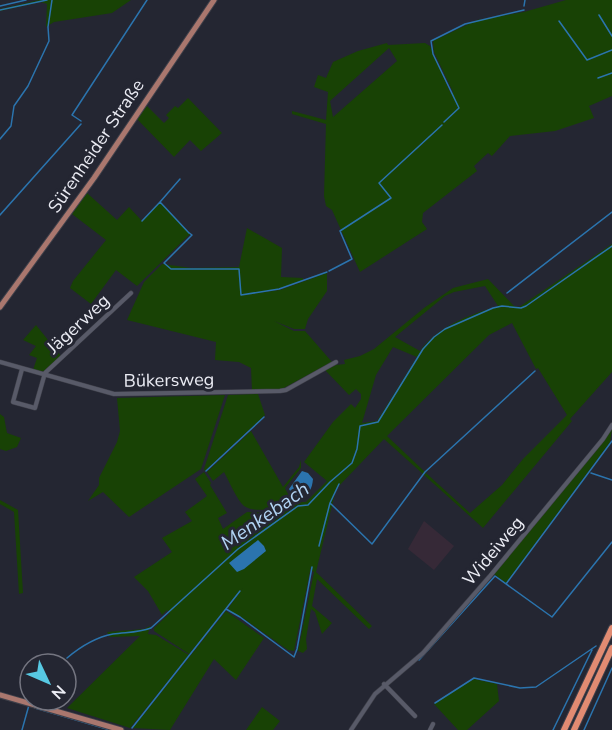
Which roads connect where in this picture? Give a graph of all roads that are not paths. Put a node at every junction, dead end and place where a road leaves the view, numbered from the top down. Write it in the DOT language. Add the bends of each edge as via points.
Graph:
graph roads {
  1 [pos="214,0"];
  2 [pos="131,293"];
  3 [pos="0,307"];
  4 [pos="0,362"];
  5 [pos="336,362"];
  6 [pos="22,369"];
  7 [pos="45,375"];
  8 [pos="612,425"];
  9 [pos="612,628"];
  10 [pos="612,648"];
  11 [pos="384,684"];
  12 [pos="0,695"];
  13 [pos="415,716"];
  14 [pos="433,724"];
  15 [pos="120,730"];
  16 [pos="351,730"];
  17 [pos="430,730"];
  18 [pos="564,730"];
  19 [pos="574,730"];
  1 -- 3 [label="main road, Sürenheider Straße" via="94,178"];
  2 -- 7 [label="street, Jägerweg"];
  4 -- 6 [label="street, Bükersweg"];
  5 -- 7 [label="street, Bükersweg" via="286,390 275,392 121,395"];
  6 -- 7 [label="street, Bükersweg"];
  6 -- 7 [label="street" via="13,402 33,408"];
  8 -- 11 [label="street, Wideiweg" via="423,653"];
  9 -- 18 [label="highway"];
  10 -- 19 [label="highway"];
  11 -- 13 [label="street"];
  11 -- 16 [label="street, Wideiweg"];
  12 -- 15 [label="main road"];
  14 -- 17 [label="street"];
}
